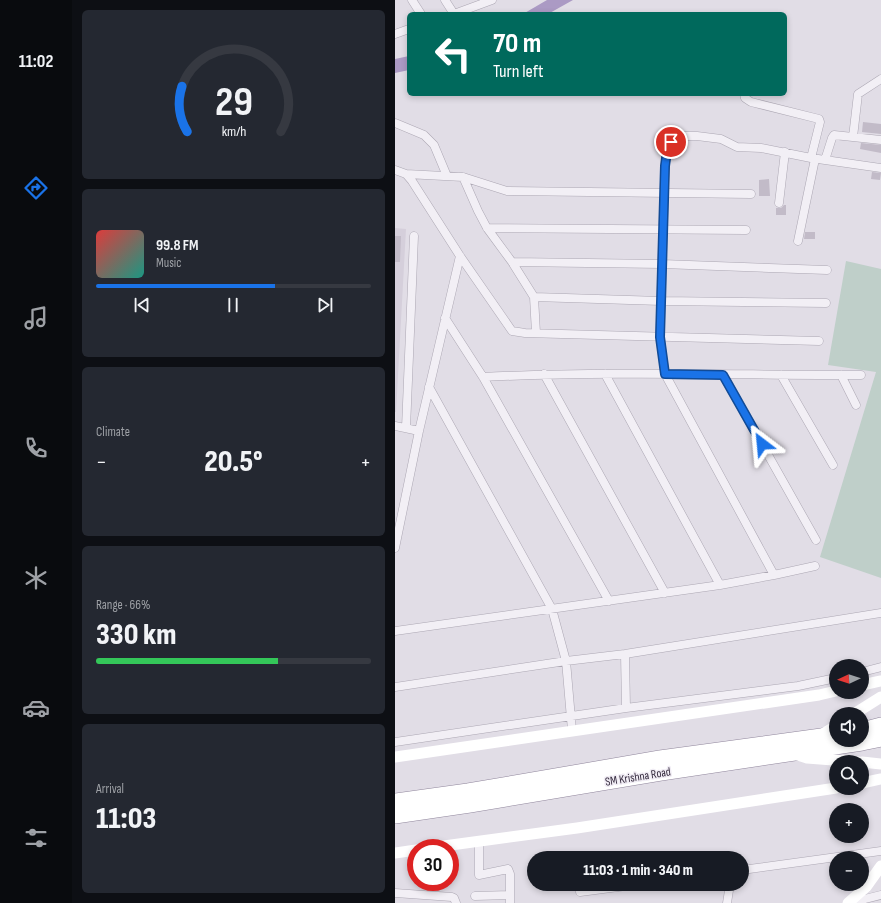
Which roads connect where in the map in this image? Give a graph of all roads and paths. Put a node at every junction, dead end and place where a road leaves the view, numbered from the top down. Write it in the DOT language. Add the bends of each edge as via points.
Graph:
graph roads {
  1 [pos="412,0"];
  2 [pos="445,0"];
  3 [pos="492,0"];
  4 [pos="420,12"];
  5 [pos="453,12"];
  6 [pos="459,12"];
  7 [pos="407,30"];
  8 [pos="395,34"];
  9 [pos="881,79"];
  10 [pos="744,96"];
  11 [pos="395,123"];
  12 [pos="853,137"];
  13 [pos="881,140"];
  14 [pos="785,152"];
  15 [pos="813,158"];
  16 [pos="825,160"];
  17 [pos="881,168"];
  18 [pos="395,170"];
  19 [pos="406,174"];
  20 [pos="447,176"];
  21 [pos="463,177"];
  22 [pos="664,192"];
  23 [pos="751,194"];
  24 [pos="779,203"];
  25 [pos="487,228"];
  26 [pos="663,228"];
  27 [pos="746,230"];
  28 [pos="414,236"];
  29 [pos="798,241"];
  30 [pos="460,256"];
  31 [pos="512,262"];
  32 [pos="662,264"];
  33 [pos="827,270"];
  34 [pos="534,297"];
  35 [pos="661,301"];
  36 [pos="826,303"];
  37 [pos="445,318"];
  38 [pos="536,333"];
  39 [pos="660,337"];
  40 [pos="819,341"];
  41 [pos="544,374"];
  42 [pos="605,374"];
  43 [pos="665,374"];
  44 [pos="723,375"];
  45 [pos="781,375"];
  46 [pos="841,375"];
  47 [pos="861,375"];
  48 [pos="483,377"];
  49 [pos="429,387"];
  50 [pos="856,405"];
  51 [pos="395,426"];
  52 [pos="406,428"];
  53 [pos="419,431"];
  54 [pos="833,465"];
  55 [pos="816,540"];
  56 [pos="395,548"];
  57 [pos="815,566"];
  58 [pos="774,575"];
  59 [pos="720,585"];
  60 [pos="665,593"];
  61 [pos="609,601"];
  62 [pos="552,609"];
  63 [pos="881,613"];
  64 [pos="395,631"];
  65 [pos="625,654"];
  66 [pos="566,661"];
  67 [pos="881,667"];
  68 [pos="869,670"];
  69 [pos="829,679"];
  70 [pos="881,681"];
  71 [pos="869,684"];
  72 [pos="395,687"];
  73 [pos="829,693"];
  74 [pos="881,697"];
  75 [pos="865,707"];
  76 [pos="625,708"];
  77 [pos="571,717"];
  78 [pos="881,725"];
  79 [pos="869,728"];
  80 [pos="572,730"];
  81 [pos="829,730"];
  82 [pos="829,735"];
  83 [pos="819,736"];
  84 [pos="881,739"];
  85 [pos="395,742"];
  86 [pos="790,753"];
  87 [pos="395,757"];
  88 [pos="829,760"];
  89 [pos="869,763"];
  90 [pos="881,764"];
  91 [pos="881,779"];
  92 [pos="869,782"];
  93 [pos="829,789"];
  94 [pos="395,801"];
  95 [pos="395,816"];
  96 [pos="479,841"];
  97 [pos="459,844"];
  98 [pos="407,851"];
  99 [pos="881,851"];
  100 [pos="395,853"];
  101 [pos="881,866"];
  102 [pos="749,869"];
  103 [pos="588,891"];
  104 [pos="729,891"];
  105 [pos="580,892"];
  106 [pos="395,893"];
  107 [pos="881,895"];
  108 [pos="475,896"];
  109 [pos="510,899"];
  110 [pos="456,903"];
  111 [pos="727,903"];
  112 [pos="848,903"];
  1 -- 4 [label="street"];
  2 -- 5 [label="street"];
  3 -- 6 [label="street"];
  7 -- 8 [label="street"];
  9 -- 12 [label="street" via="858,94"];
  10 -- 15 [label="street" via="751,102 819,119"];
  11 -- 20 [label="street" via="423,135 434,144"];
  12 -- 13 [label="street"];
  12 -- 16 [label="street" via="834,135"];
  14 -- 15 [label="street"];
  14 -- 22 [label="street" via="737,146 709,137 682,136 671,142 667,151"];
  14 -- 24 [label="street"];
  15 -- 16 [label="street"];
  15 -- 29 [label="street"];
  16 -- 17 [label="street"];
  18 -- 19 [label="street"];
  19 -- 20 [label="street"];
  19 -- 30 [label="street"];
  20 -- 21 [label="street"];
  21 -- 22 [label="street" via="507,191"];
  21 -- 25 [label="street"];
  22 -- 23 [label="street"];
  22 -- 26 [label="street"];
  25 -- 26 [label="street"];
  25 -- 31 [label="street"];
  26 -- 27 [label="street"];
  26 -- 32 [label="street"];
  28 -- 52 [label="street"];
  30 -- 37 [label="street"];
  30 -- 38 [label="street" via="512,331"];
  31 -- 32 [label="street"];
  31 -- 34 [label="street"];
  32 -- 33 [label="street"];
  32 -- 35 [label="street"];
  34 -- 35 [label="street"];
  34 -- 38 [label="street"];
  35 -- 36 [label="street"];
  35 -- 39 [label="street"];
  37 -- 48 [label="street"];
  37 -- 49 [label="street"];
  38 -- 39 [label="street"];
  39 -- 40 [label="street"];
  39 -- 43 [label="street"];
  41 -- 42 [label="street"];
  41 -- 48 [label="street"];
  41 -- 60 [label="street"];
  42 -- 43 [label="street"];
  42 -- 59 [label="street"];
  43 -- 44 [label="street"];
  43 -- 58 [label="street"];
  44 -- 45 [label="street"];
  44 -- 55 [label="street"];
  45 -- 46 [label="street"];
  45 -- 54 [label="street"];
  46 -- 47 [label="street"];
  46 -- 50 [label="street"];
  48 -- 61 [label="street"];
  49 -- 53 [label="street"];
  49 -- 62 [label="street"];
  51 -- 52 [label="street"];
  52 -- 53 [label="street"];
  53 -- 56 [label="street"];
  57 -- 58 [label="street"];
  58 -- 59 [label="street"];
  59 -- 60 [label="street"];
  60 -- 61 [label="street"];
  61 -- 62 [label="street"];
  62 -- 64 [label="street"];
  62 -- 66 [label="street"];
  63 -- 65 [label="street"];
  65 -- 66 [label="street"];
  65 -- 76 [label="street"];
  66 -- 72 [label="street"];
  66 -- 77 [label="street"];
  67 -- 68 [label="street"];
  69 -- 76 [label="street" via="798,686"];
  70 -- 71 [label="street"];
  73 -- 80 [label="street"];
  74 -- 75 [label="street"];
  76 -- 77 [label="street"];
  77 -- 80 [label="street"];
  77 -- 85 [label="street"];
  78 -- 79 [label="highway"];
  80 -- 87 [label="street"];
  81 -- 83 [label="street"];
  82 -- 83 [label="highway, SM Krishna Road"];
  83 -- 94 [label="highway, SM Krishna Road" via="660,758"];
  84 -- 86 [label="highway, SM Krishna Road"];
  86 -- 88 [label="street" via="807,758"];
  86 -- 95 [label="highway, SM Krishna Road"];
  89 -- 90 [label="street"];
  91 -- 92 [label="street"];
  93 -- 96 [label="street"];
  96 -- 97 [label="street"];
  96 -- 109 [label="street" via="479,875 508,869"];
  98 -- 100 [label="street"];
  99 -- 102 [label="street"];
  101 -- 112 [label="street" via="866,887"];
  103 -- 105 [label="street"];
  104 -- 111 [label="street"];
  106 -- 110 [label="street" via="452,897"];
  107 -- 112 [label="street"];
  108 -- 109 [label="street"];
}
